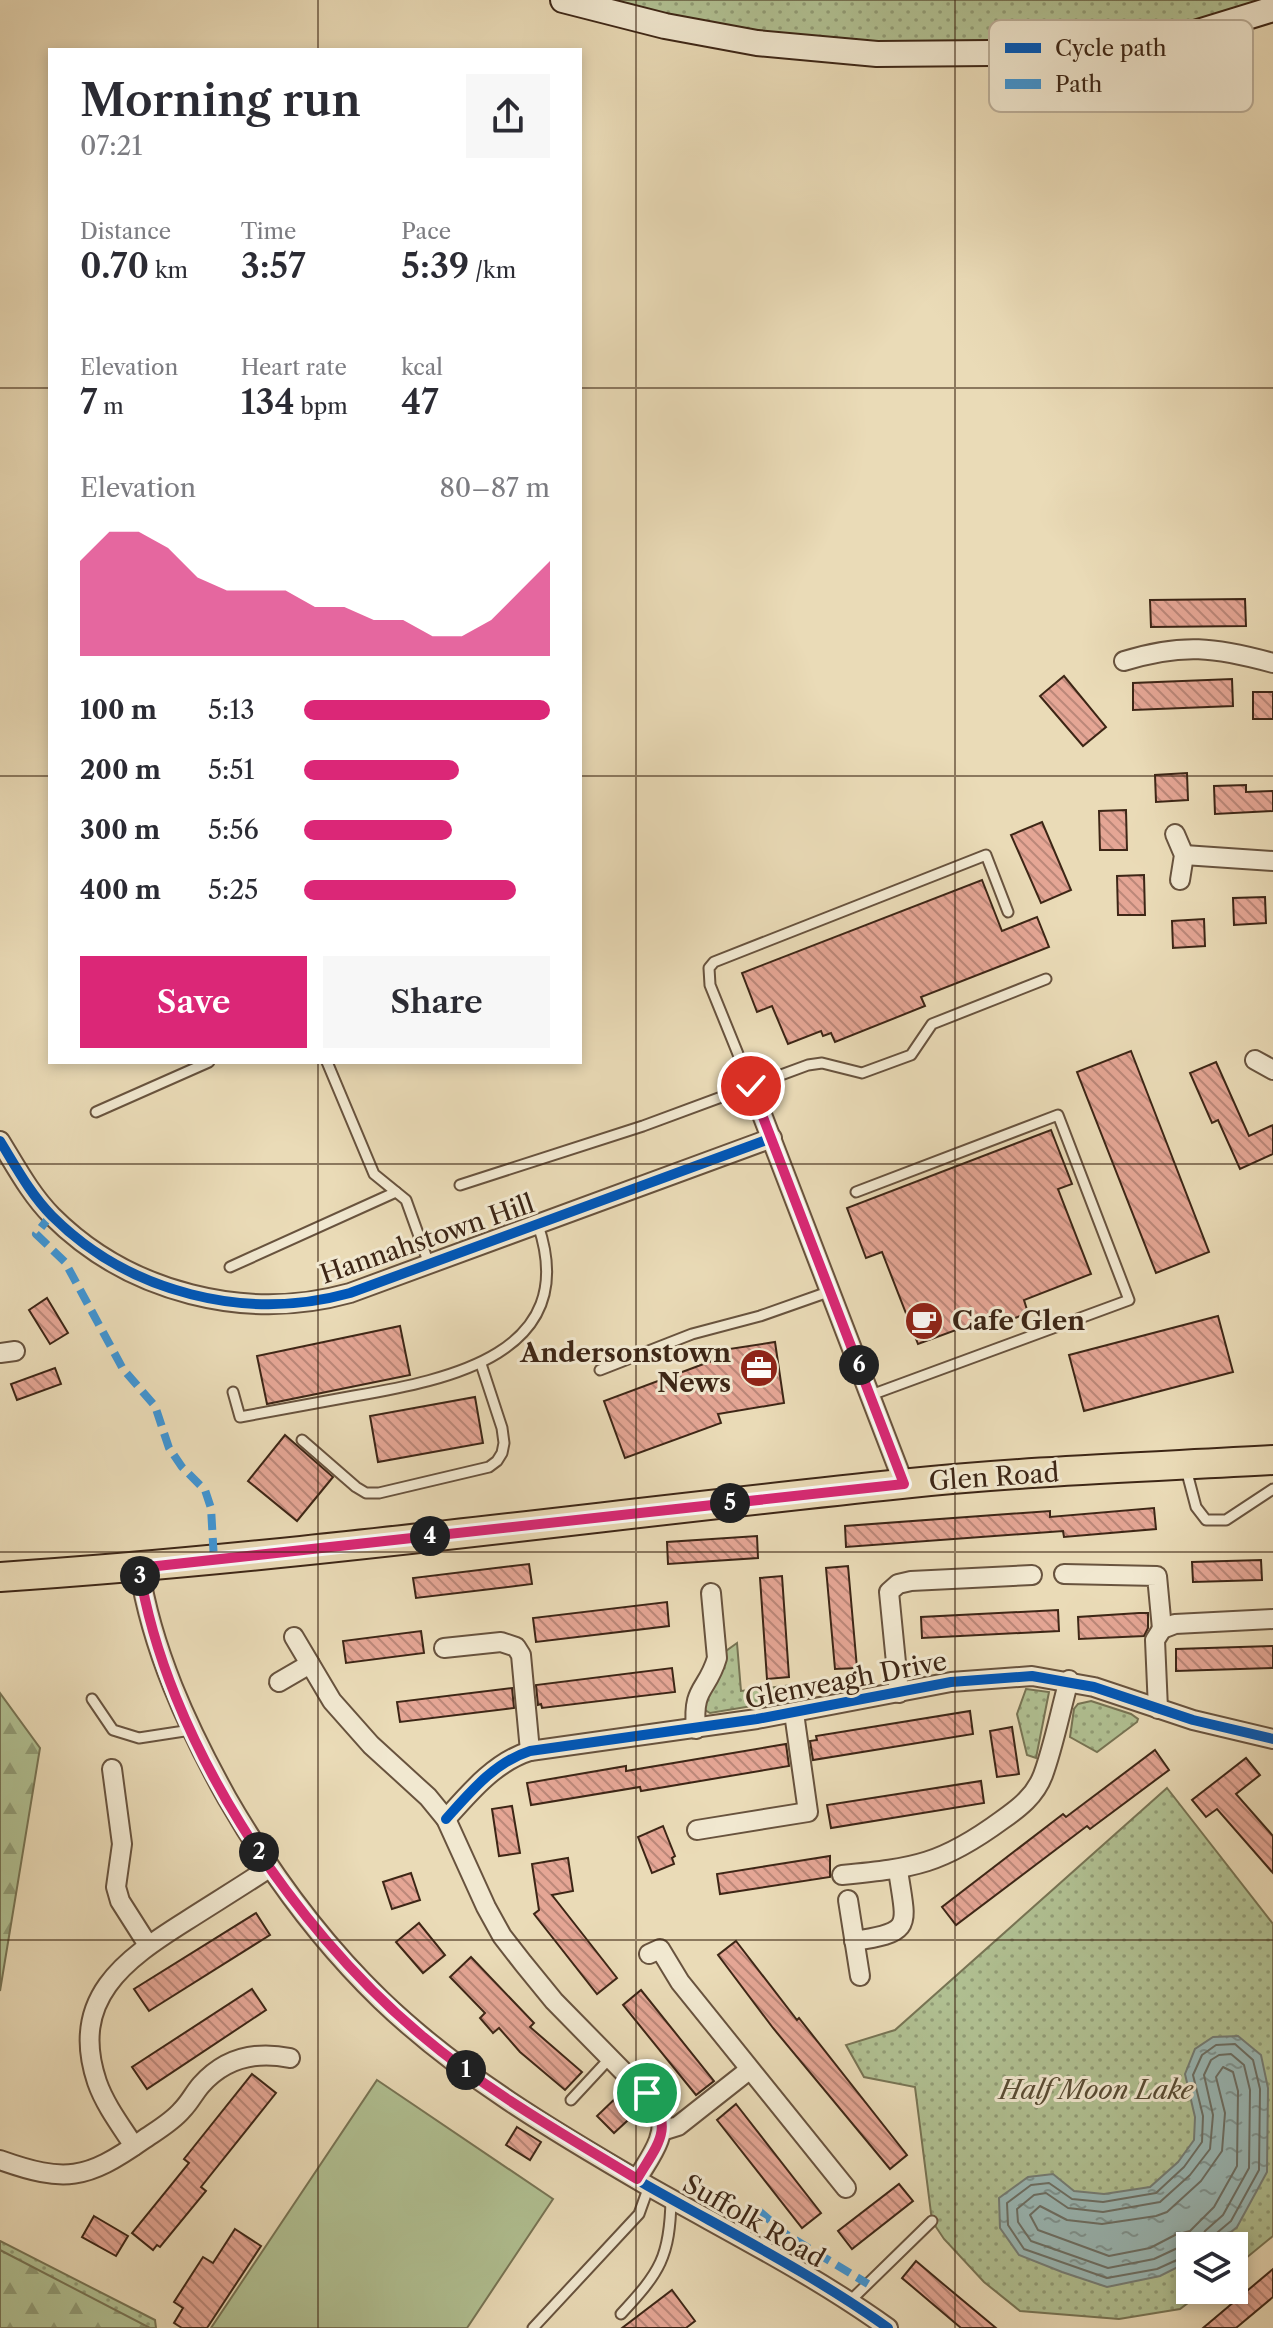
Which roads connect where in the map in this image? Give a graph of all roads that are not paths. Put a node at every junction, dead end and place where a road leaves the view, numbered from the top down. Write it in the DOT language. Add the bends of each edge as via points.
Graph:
graph roads {
  1 [pos="563,0"];
  2 [pos="1273,9"];
  3 [pos="1237,20"];
  4 [pos="989,53"];
  5 [pos="1124,661"];
  6 [pos="1273,663"];
  7 [pos="1175,834"];
  8 [pos="1184,855"];
  9 [pos="1273,861"];
  10 [pos="1180,880"];
  11 [pos="1008,912"];
  12 [pos="1046,979"];
  13 [pos="1255,1060"];
  14 [pos="204,1064"];
  15 [pos="328,1064"];
  16 [pos="1273,1070"];
  17 [pos="751,1086"];
  18 [pos="96,1112"];
  19 [pos="772,1138"];
  20 [pos="0,1141"];
  21 [pos="460,1185"];
  22 [pos="396,1192"];
  23 [pos="856,1192"];
  24 [pos="538,1225"];
  25 [pos="429,1264"];
  26 [pos="230,1267"];
  27 [pos="831,1291"];
  28 [pos="481,1364"];
  29 [pos="600,1370"];
  30 [pos="233,1392"];
  31 [pos="871,1395"];
  32 [pos="302,1440"];
  33 [pos="1273,1460"];
  34 [pos="1186,1465"];
  35 [pos="904,1484"];
  36 [pos="1273,1489"];
  37 [pos="139,1568"];
  38 [pos="1064,1574"];
  39 [pos="1032,1575"];
  40 [pos="0,1577"];
  41 [pos="711,1593"];
  42 [pos="1273,1619"];
  43 [pos="1162,1629"];
  44 [pos="294,1637"];
  45 [pos="444,1648"];
  46 [pos="310,1664"];
  47 [pos="1069,1680"];
  48 [pos="279,1682"];
  49 [pos="899,1693"];
  50 [pos="92,1699"];
  51 [pos="1158,1709"];
  52 [pos="794,1713"];
  53 [pos="696,1729"];
  54 [pos="191,1730"];
  55 [pos="1273,1739"];
  56 [pos="530,1751"];
  57 [pos="112,1769"];
  58 [pos="446,1819"];
  59 [pos="697,1830"];
  60 [pos="269,1868"];
  61 [pos="898,1870"];
  62 [pos="842,1875"];
  63 [pos="848,1900"];
  64 [pos="854,1941"];
  65 [pos="148,1945"];
  66 [pos="649,1954"];
  67 [pos="860,1976"];
  68 [pos="290,2058"];
  69 [pos="610,2058"];
  70 [pos="749,2070"];
  71 [pos="571,2100"];
  72 [pos="662,2131"];
  73 [pos="134,2146"];
  74 [pos="0,2160"];
  75 [pos="643,2183"];
  76 [pos="846,2188"];
  77 [pos="671,2199"];
  78 [pos="932,2221"];
  79 [pos="849,2302"];
  80 [pos="621,2314"];
  81 [pos="533,2328"];
  82 [pos="888,2328"];
  1 -- 4 [label="main road" via="757,43 877,54"];
  2 -- 3 [label="main road"];
  5 -- 6 [label="street" via="1190,649 1226,650"];
  7 -- 8 [label="street"];
  8 -- 9 [label="street"];
  8 -- 10 [label="street"];
  11 -- 17 [label="lane" via="986,855 714,962 710,985"];
  12 -- 17 [label="lane" via="932,1024 911,1055 862,1073 822,1063"];
  13 -- 16 [label="street"];
  14 -- 18 [label="lane"];
  15 -- 22 [label="lane" via="374,1174"];
  17 -- 19 [label="street"];
  17 -- 21 [label="lane"];
  19 -- 24 [label="street, Hannahstown Hill"];
  19 -- 27 [label="street"];
  20 -- 25 [label="street, Hannahstown Hill" via="58,1221 104,1256 160,1286 219,1300 273,1305 330,1299"];
  22 -- 25 [label="lane" via="406,1200"];
  22 -- 26 [label="lane"];
  23 -- 31 [label="lane" via="1058,1115 1129,1300"];
  24 -- 25 [label="street, Hannahstown Hill"];
  24 -- 28 [label="lane" via="547,1256 540,1306 516,1339"];
  27 -- 29 [label="lane" via="692,1334"];
  27 -- 31 [label="street"];
  28 -- 30 [label="lane" via="420,1384 240,1417"];
  28 -- 32 [label="lane" via="504,1443 489,1467 366,1493"];
  31 -- 35 [label="street"];
  33 -- 34 [label="main road, Glen Road"];
  34 -- 35 [label="main road, Glen Road"];
  34 -- 36 [label="lane" via="1196,1507 1206,1520 1226,1520"];
  35 -- 37 [label="main road, Glen Road"];
  37 -- 40 [label="main road, Glen Road"];
  37 -- 54 [label="street, Suffolk Road" via="160,1650"];
  38 -- 43 [label="street" via="1157,1576"];
  39 -- 49 [label="street" via="898,1584 889,1592"];
  41 -- 53 [label="street" via="717,1658 696,1697"];
  42 -- 43 [label="street"];
  43 -- 51 [label="street" via="1155,1640"];
  44 -- 46 [label="street"];
  45 -- 56 [label="street" via="501,1642 516,1647"];
  46 -- 48 [label="street"];
  46 -- 58 [label="street" via="348,1720"];
  47 -- 49 [label="street, Glenveagh Drive" via="1003,1676"];
  47 -- 51 [label="street, Glenveagh Drive"];
  47 -- 61 [label="street" via="1033,1793 949,1856"];
  49 -- 52 [label="street, Glenveagh Drive"];
  50 -- 54 [label="lane" via="113,1730 139,1738"];
  51 -- 55 [label="street, Glenveagh Drive"];
  52 -- 53 [label="street, Glenveagh Drive"];
  52 -- 59 [label="street" via="808,1812"];
  53 -- 56 [label="street, Glenveagh Drive"];
  54 -- 60 [label="street, Suffolk Road"];
  56 -- 58 [label="street, Glenveagh Drive" via="486,1778"];
  57 -- 65 [label="street" via="122,1844 116,1887"];
  58 -- 69 [label="street" via="502,1936 554,2001"];
  60 -- 65 [label="street"];
  60 -- 75 [label="street, Suffolk Road" via="343,1960 422,2036 530,2114"];
  61 -- 62 [label="street"];
  61 -- 64 [label="street" via="904,1919 899,1929"];
  63 -- 64 [label="street"];
  64 -- 67 [label="street"];
  65 -- 73 [label="street" via="106,1987 91,2034 98,2085"];
  66 -- 70 [label="street" via="660,1949"];
  68 -- 73 [label="street" via="248,2055 230,2063 201,2086 180,2113"];
  69 -- 71 [label="lane"];
  69 -- 72 [label="street" via="660,2109"];
  70 -- 72 [label="street" via="678,2126"];
  70 -- 76 [label="street"];
  72 -- 75 [label="street"];
  73 -- 74 [label="street" via="105,2166 82,2173 49,2175"];
  75 -- 77 [label="street, Suffolk Road"];
  75 -- 81 [label="lane" via="639,2214"];
  77 -- 79 [label="street, Suffolk Road"];
  77 -- 80 [label="lane" via="666,2255 651,2282"];
  78 -- 79 [label="lane"];
  79 -- 82 [label="street, Suffolk Road"];
}
